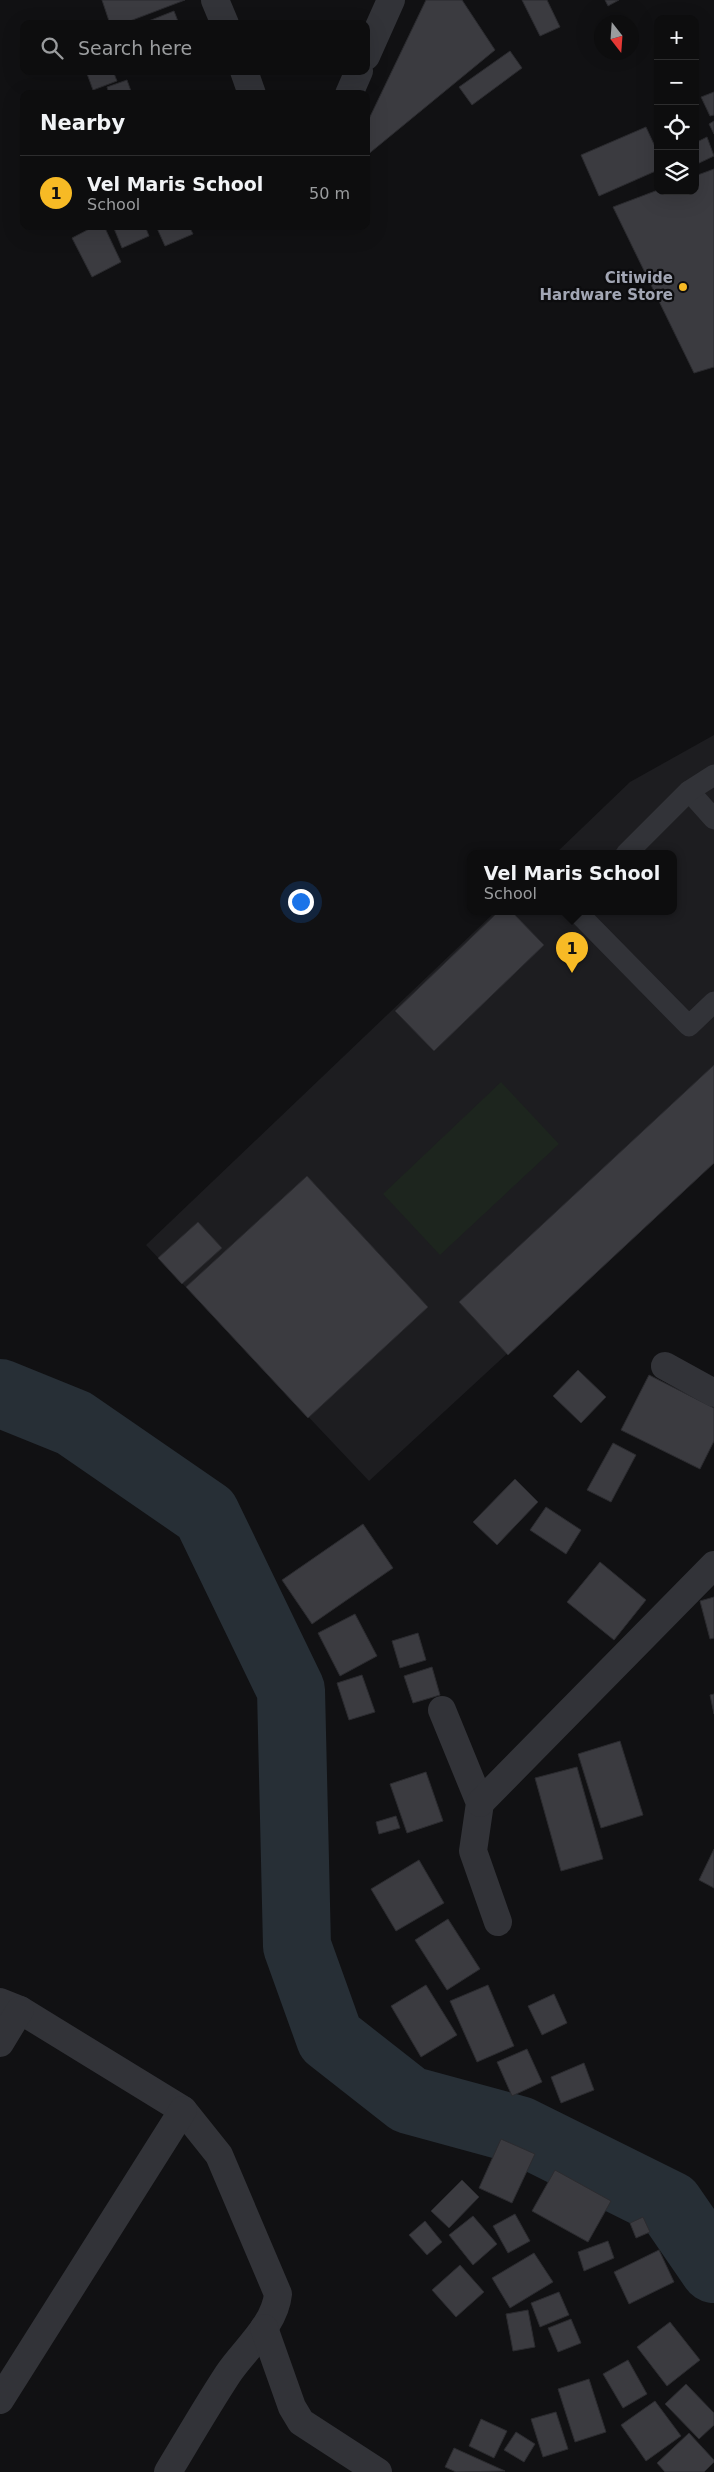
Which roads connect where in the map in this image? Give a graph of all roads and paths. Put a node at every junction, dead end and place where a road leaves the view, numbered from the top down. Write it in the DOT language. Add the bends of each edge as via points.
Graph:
graph roads {
  1 [pos="215,0"];
  2 [pos="391,0"];
  3 [pos="223,20"];
  4 [pos="370,47"];
  5 [pos="245,75"];
  6 [pos="357,75"];
  7 [pos="251,90"];
  8 [pos="351,90"];
  9 [pos="714,775"];
  10 [pos="689,791"];
  11 [pos="714,820"];
  12 [pos="630,850"];
  13 [pos="580,915"];
  14 [pos="714,1002"];
  15 [pos="665,1366"];
  16 [pos="714,1393"];
  17 [pos="714,1565"];
  18 [pos="442,1710"];
  19 [pos="480,1803"];
  20 [pos="498,1922"];
  21 [pos="10,2006"];
  22 [pos="0,2043"];
  23 [pos="183,2110"];
  24 [pos="264,2328"];
  25 [pos="0,2400"];
  26 [pos="168,2472"];
  27 [pos="378,2472"];
  1 -- 3 [label="street"];
  2 -- 4 [label="street"];
  5 -- 7 [label="street"];
  6 -- 8 [label="street"];
  9 -- 10 [label="lane"];
  10 -- 11 [label="lane"];
  10 -- 12 [label="lane"];
  13 -- 14 [label="lane" via="689,1026"];
  15 -- 16 [label="street"];
  17 -- 19 [label="street"];
  18 -- 19 [label="street"];
  19 -- 20 [label="street" via="473,1851"];
  21 -- 22 [label="street"];
  21 -- 23 [label="street"];
  23 -- 24 [label="street" via="218,2155 278,2294 278,2302"];
  23 -- 25 [label="street"];
  24 -- 26 [label="street" via="229,2373"];
  24 -- 27 [label="street" via="292,2407 301,2422"];
}
